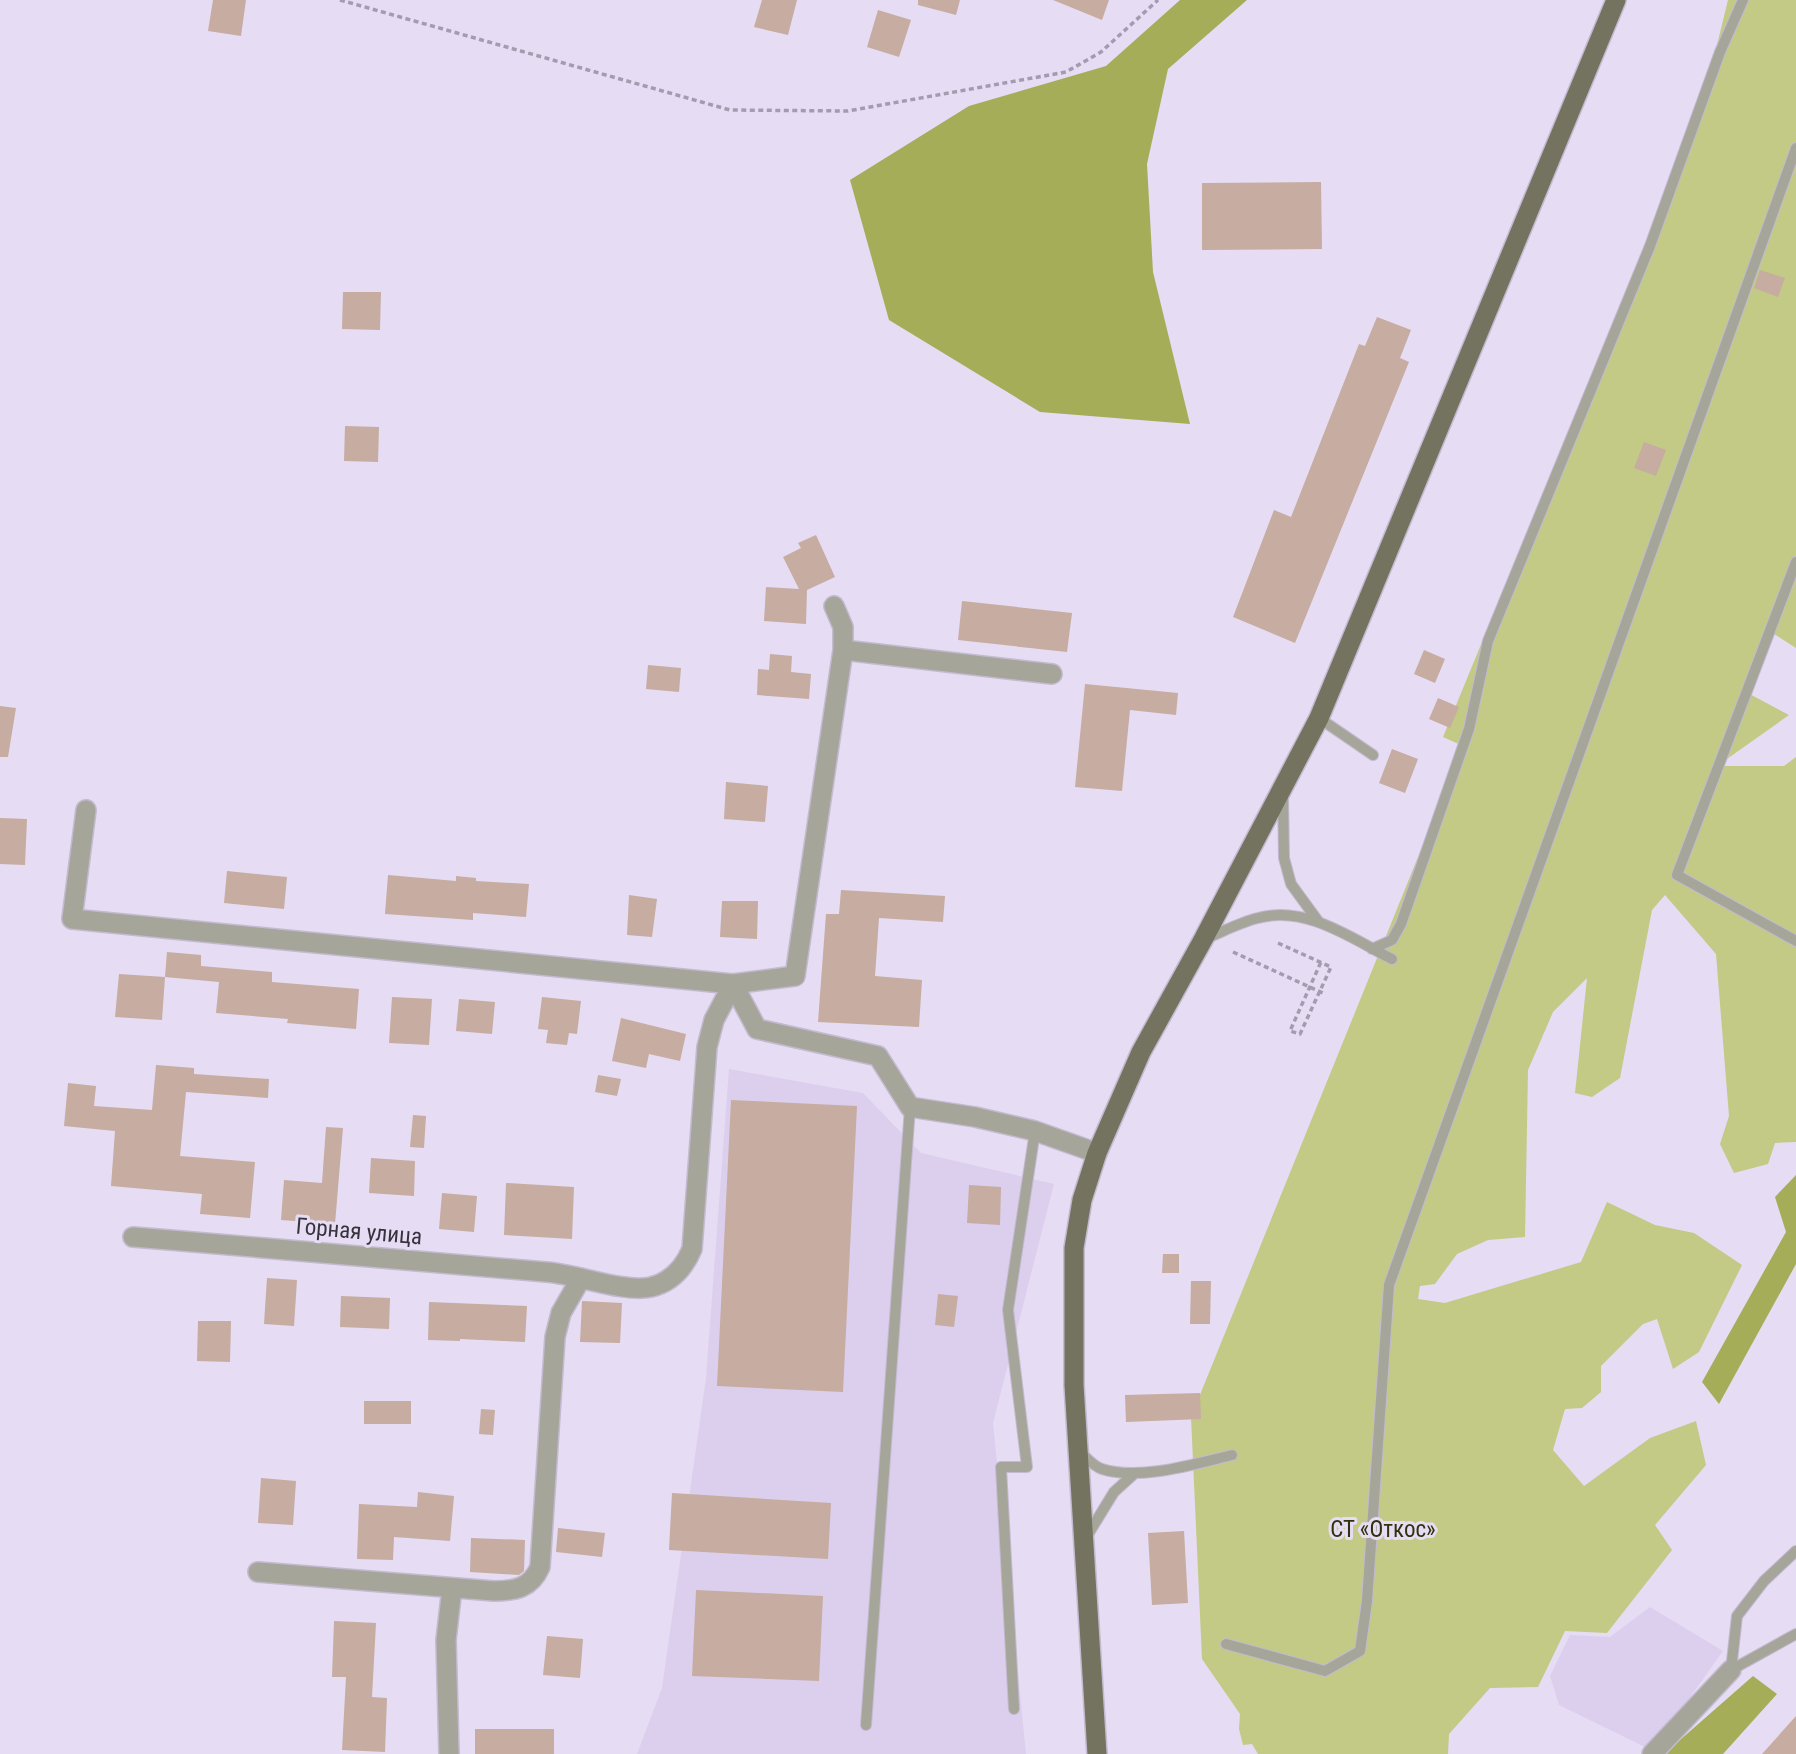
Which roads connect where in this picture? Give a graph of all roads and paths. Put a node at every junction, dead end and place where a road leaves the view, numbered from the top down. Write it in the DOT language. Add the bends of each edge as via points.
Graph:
graph roads {
  1 [pos="340,0"];
  2 [pos="1158,0"];
  3 [pos="1616,0"];
  4 [pos="1743,0"];
  5 [pos="1796,148"];
  6 [pos="1796,562"];
  7 [pos="834,606"];
  8 [pos="844,650"];
  9 [pos="1052,674"];
  10 [pos="1319,718"];
  11 [pos="1373,755"];
  12 [pos="1283,790"];
  13 [pos="86,810"];
  14 [pos="1318,921"];
  15 [pos="1205,938"];
  16 [pos="1796,941"];
  17 [pos="1278,943"];
  18 [pos="1372,949"];
  19 [pos="1233,952"];
  20 [pos="1392,959"];
  21 [pos="1321,962"];
  22 [pos="733,984"];
  23 [pos="1311,986"];
  24 [pos="1319,991"];
  25 [pos="1325,994"];
  26 [pos="910,1107"];
  27 [pos="1035,1132"];
  28 [pos="1097,1153"];
  29 [pos="134,1237"];
  30 [pos="581,1278"];
  31 [pos="1078,1449"];
  32 [pos="1232,1455"];
  33 [pos="1135,1473"];
  34 [pos="1084,1541"];
  35 [pos="1796,1551"];
  36 [pos="258,1572"];
  37 [pos="452,1588"];
  38 [pos="1796,1634"];
  39 [pos="1226,1644"];
  40 [pos="1731,1670"];
  41 [pos="1014,1709"];
  42 [pos="866,1725"];
  43 [pos="449,1754"];
  44 [pos="1097,1754"];
  45 [pos="1652,1754"];
  1 -- 2 [label="path" via="730,110 848,111 1066,72 1101,52"];
  3 -- 10 [label="main road"];
  4 -- 18 [label="lane" via="1650,246 1488,641 1469,729 1401,924 1392,940"];
  5 -- 39 [label="lane" via="1389,1285 1360,1651 1325,1671"];
  6 -- 16 [label="lane" via="1677,875"];
  7 -- 8 [label="street" via="843,627"];
  8 -- 9 [label="street"];
  8 -- 22 [label="street" via="794,976"];
  10 -- 11 [label="lane"];
  10 -- 12 [label="main road"];
  12 -- 14 [label="lane" via="1284,858 1291,884"];
  12 -- 15 [label="main road"];
  13 -- 22 [label="street" via="72,919"];
  14 -- 15 [label="lane" via="1277,915"];
  14 -- 18 [label="lane"];
  15 -- 28 [label="main road" via="1142,1052"];
  17 -- 21 [label="path"];
  18 -- 20 [label="lane"];
  19 -- 23 [label="path"];
  21 -- 23 [label="path"];
  21 -- 24 [label="path" via="1331,967"];
  22 -- 26 [label="street" via="757,1029 878,1056"];
  22 -- 30 [label="street, Горная улица" via="714,1020 707,1047 692,1249 685,1265 670,1279 652,1286 635,1288"];
  23 -- 24 [label="path"];
  23 -- 24 [label="path" via="1290,1031 1300,1034"];
  24 -- 25 [label="path"];
  26 -- 27 [label="street" via="975,1116"];
  26 -- 42 [label="lane"];
  27 -- 28 [label="street"];
  27 -- 41 [label="lane" via="1008,1310 1027,1467 1002,1467"];
  28 -- 31 [label="main road" via="1082,1200 1074,1248"];
  29 -- 30 [label="street, Горная улица"];
  30 -- 37 [label="street" via="561,1312 555,1337 536,1577 511,1591"];
  31 -- 33 [label="lane" via="1100,1468"];
  31 -- 34 [label="main road"];
  32 -- 33 [label="lane"];
  33 -- 34 [label="lane" via="1114,1492"];
  34 -- 44 [label="main road"];
  35 -- 40 [label="lane" via="1764,1581 1737,1616"];
  36 -- 37 [label="street"];
  37 -- 43 [label="street" via="446,1640"];
  38 -- 40 [label="lane"];
  40 -- 45 [label="street"];
}
